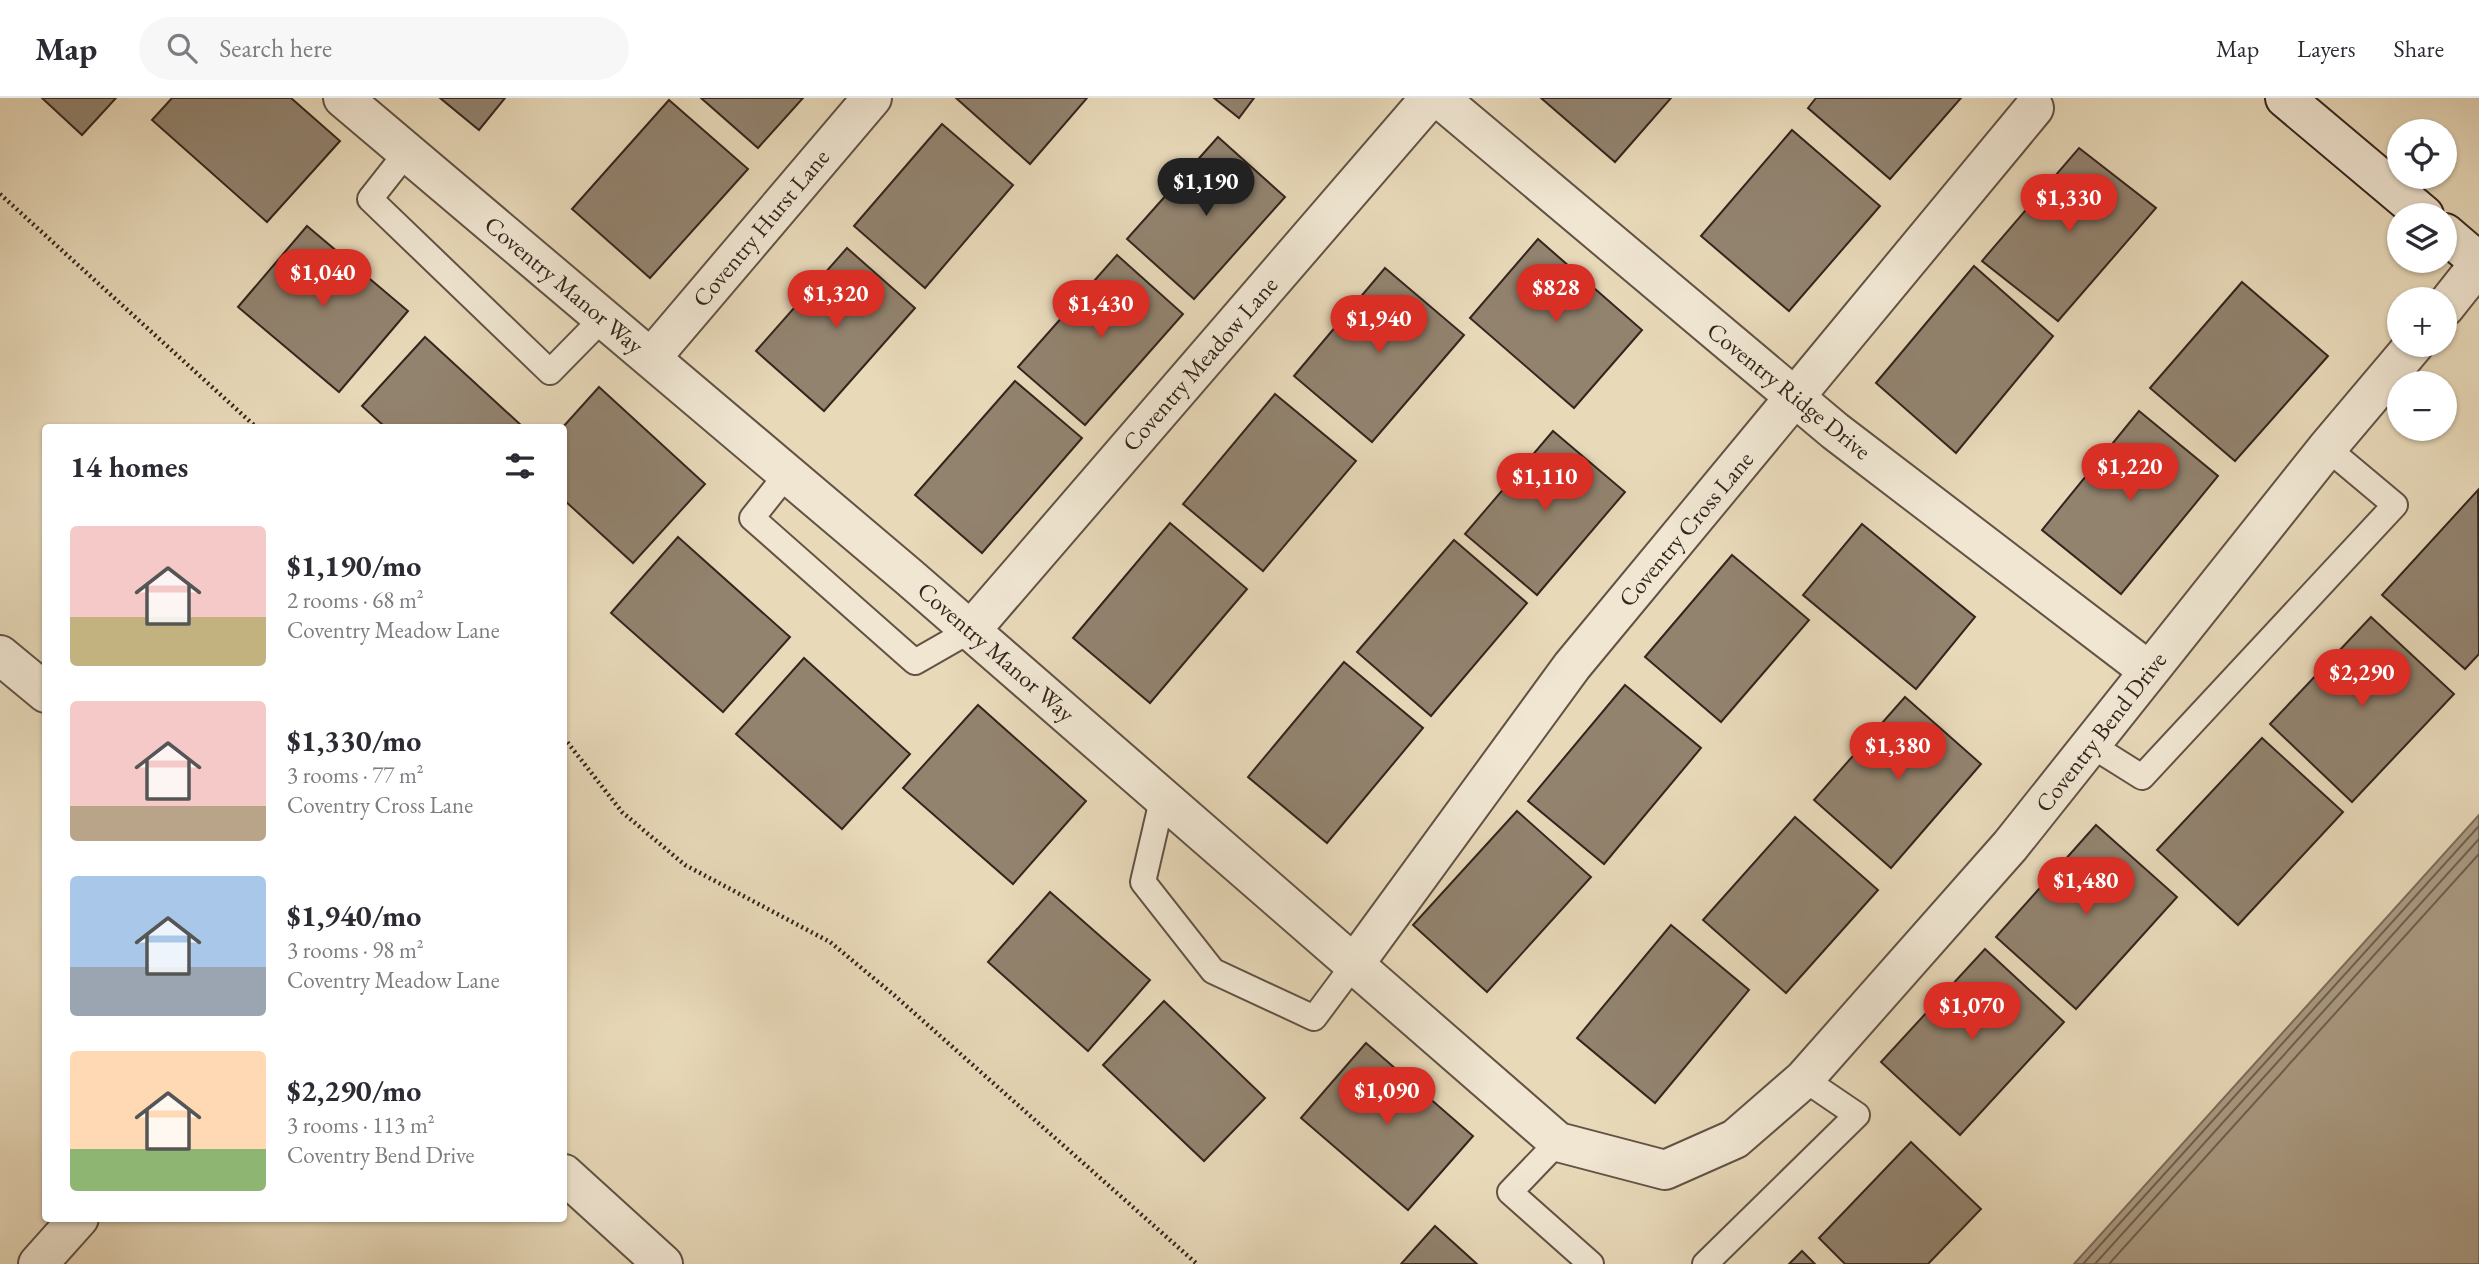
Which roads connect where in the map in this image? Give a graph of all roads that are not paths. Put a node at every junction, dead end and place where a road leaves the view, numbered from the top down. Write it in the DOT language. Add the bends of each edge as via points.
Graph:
graph roads {
  1 [pos="343,98"];
  2 [pos="872,98"];
  3 [pos="1430,98"];
  4 [pos="1439,98"];
  5 [pos="2286,98"];
  6 [pos="2034,108"];
  7 [pos="407,152"];
  8 [pos="2410,203"];
  9 [pos="2457,244"];
  10 [pos="2479,263"];
  11 [pos="2457,291"];
  12 [pos="603,318"];
  13 [pos="2404,357"];
  14 [pos="651,358"];
  15 [pos="1795,397"];
  16 [pos="2327,447"];
  17 [pos="787,474"];
  18 [pos="971,629"];
  19 [pos="0,655"];
  20 [pos="2149,671"];
  21 [pos="42,690"];
  22 [pos="2091,745"];
  23 [pos="1163,796"];
  24 [pos="1355,963"];
  25 [pos="1804,1079"];
  26 [pos="1558,1142"];
  27 [pos="1665,1170"];
  28 [pos="567,1177"];
  29 [pos="75,1222"];
  30 [pos="38,1264"];
  31 [pos="663,1264"];
  32 [pos="1591,1264"];
  33 [pos="1705,1264"];
  1 -- 7 [label="street, Coventry Manor Way"];
  2 -- 14 [label="street, Coventry Hurst Lane"];
  3 -- 18 [label="street, Coventry Meadow Lane"];
  4 -- 15 [label="street, Coventry Ridge Drive"];
  5 -- 8 [label="street"];
  6 -- 15 [label="street, Coventry Cross Lane"];
  7 -- 12 [label="street, Coventry Manor Way"];
  7 -- 12 [label="lane" via="370,200 550,372"];
  9 -- 10 [label="street"];
  10 -- 11 [label="street"];
  12 -- 14 [label="street, Coventry Manor Way"];
  13 -- 16 [label="street, Coventry Bend Drive"];
  14 -- 17 [label="street, Coventry Manor Way"];
  15 -- 20 [label="street, Coventry Ridge Drive"];
  15 -- 24 [label="street, Coventry Cross Lane" via="1572,666"];
  16 -- 20 [label="street, Coventry Bend Drive"];
  16 -- 22 [label="lane" via="2395,505 2142,777"];
  17 -- 18 [label="street, Coventry Manor Way"];
  17 -- 18 [label="lane" via="752,518 915,662"];
  18 -- 23 [label="street, Coventry Manor Way"];
  19 -- 21 [label="street"];
  20 -- 22 [label="street, Coventry Bend Drive"];
  22 -- 25 [label="street, Coventry Bend Drive" via="2010,846"];
  23 -- 24 [label="street, Coventry Manor Way"];
  23 -- 24 [label="lane" via="1143,882 1213,971 1314,1018"];
  24 -- 26 [label="street, Coventry Manor Way"];
  25 -- 27 [label="street, Coventry Bend Drive" via="1735,1139"];
  25 -- 33 [label="lane" via="1857,1115"];
  26 -- 27 [label="street, Coventry Manor Way"];
  26 -- 32 [label="lane" via="1510,1192"];
  28 -- 31 [label="street"];
  29 -- 30 [label="street"];
}
